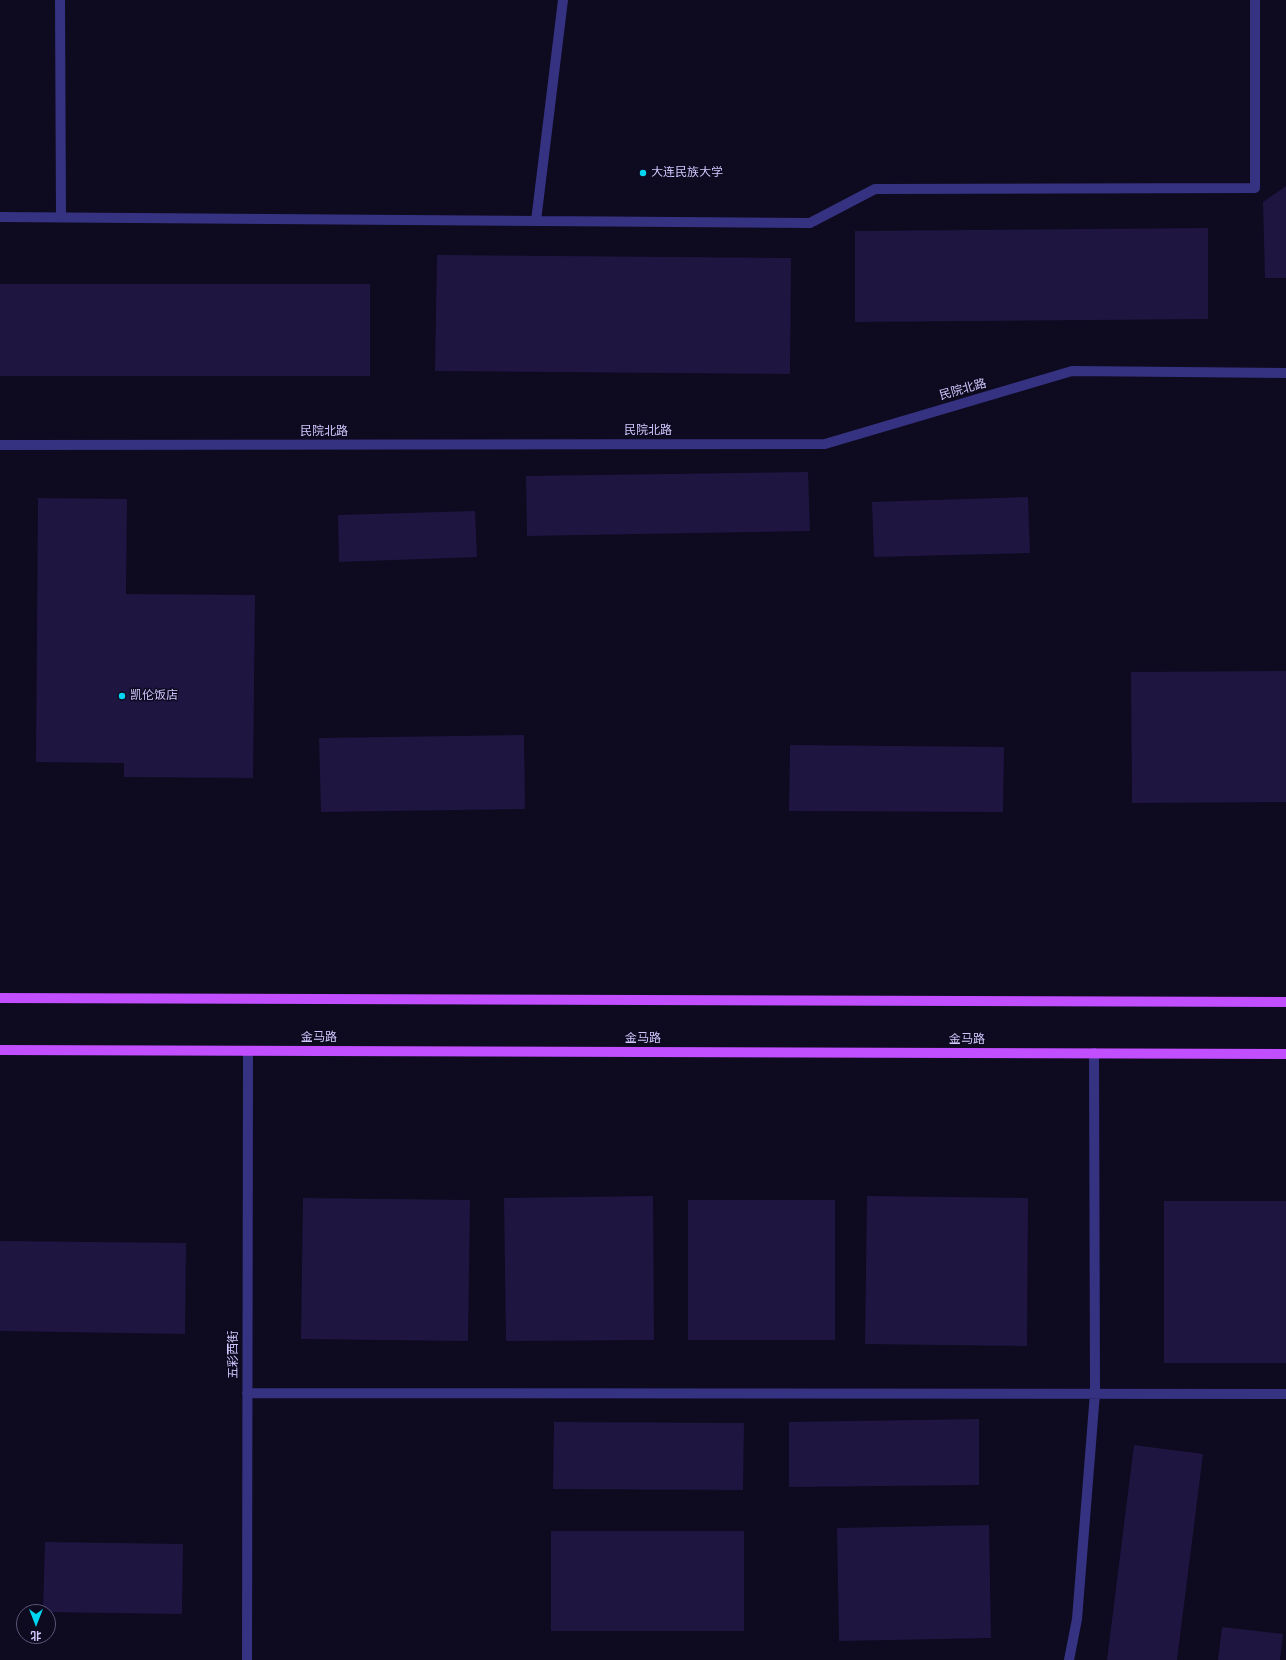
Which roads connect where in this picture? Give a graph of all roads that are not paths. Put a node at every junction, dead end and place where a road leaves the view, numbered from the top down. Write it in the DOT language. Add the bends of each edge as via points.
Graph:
graph roads {
  1 [pos="60,0"];
  2 [pos="563,0"];
  3 [pos="1255,0"];
  4 [pos="0,217"];
  5 [pos="61,217"];
  6 [pos="536,221"];
  7 [pos="1286,373"];
  8 [pos="0,445"];
  9 [pos="0,998"];
  10 [pos="1286,1002"];
  11 [pos="0,1050"];
  12 [pos="248,1051"];
  13 [pos="1094,1053"];
  14 [pos="1286,1054"];
  15 [pos="247,1393"];
  16 [pos="1094,1393"];
  17 [pos="1286,1394"];
  18 [pos="247,1660"];
  19 [pos="1069,1660"];
  1 -- 5 [label="street"];
  2 -- 6 [label="street"];
  3 -- 6 [label="street" via="1255,188 875,189 810,223"];
  4 -- 5 [label="street"];
  5 -- 6 [label="street"];
  7 -- 8 [label="street, 民院北路" via="1072,371 825,444"];
  9 -- 10 [label="main road"];
  11 -- 12 [label="main road, 金马路"];
  12 -- 13 [label="main road, 金马路"];
  12 -- 15 [label="street, 五彩西街"];
  13 -- 14 [label="main road, 金马路"];
  13 -- 16 [label="street"];
  15 -- 16 [label="street"];
  15 -- 18 [label="street, 五彩西街"];
  16 -- 17 [label="street"];
  16 -- 19 [label="street" via="1077,1619"];
}
